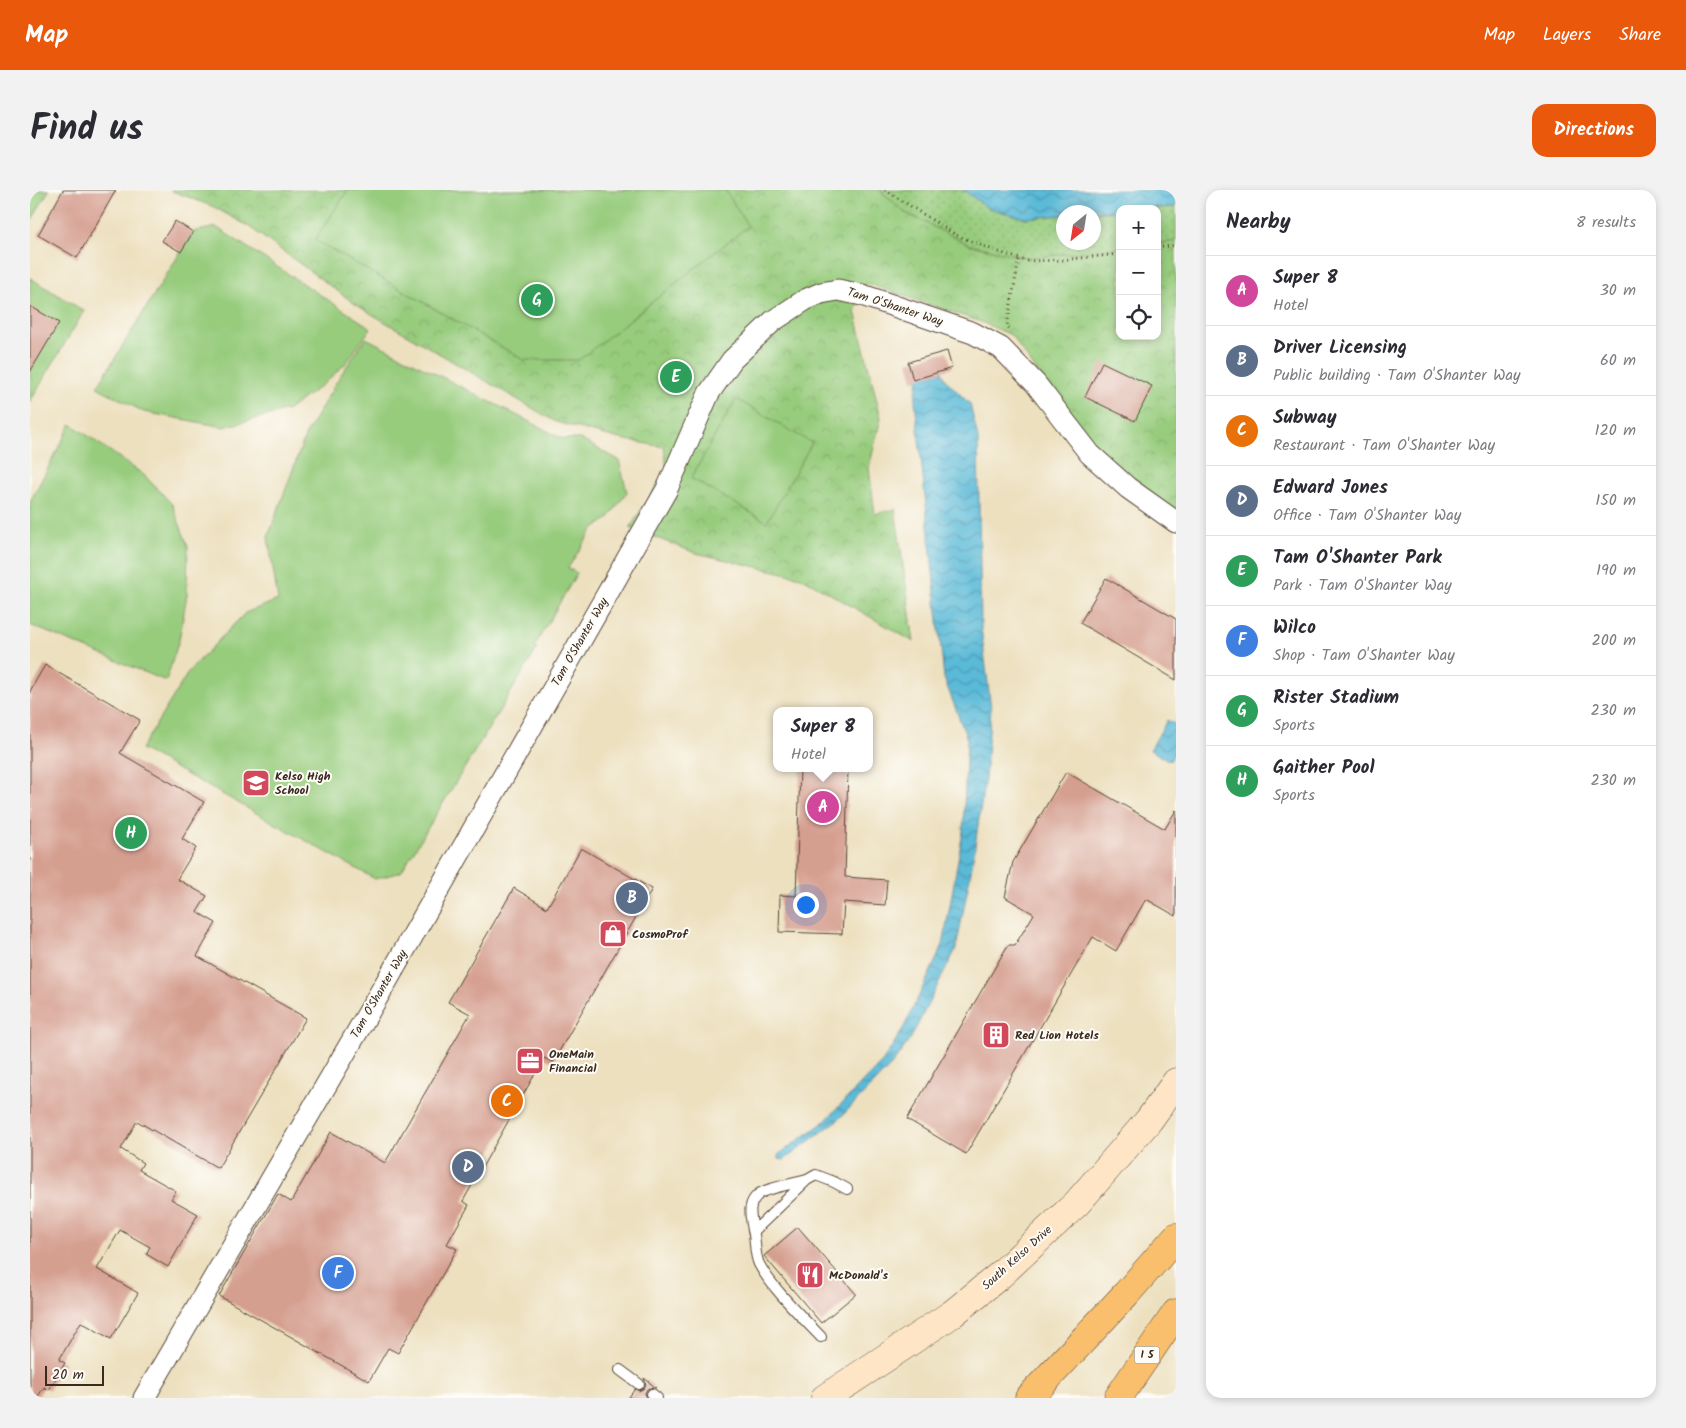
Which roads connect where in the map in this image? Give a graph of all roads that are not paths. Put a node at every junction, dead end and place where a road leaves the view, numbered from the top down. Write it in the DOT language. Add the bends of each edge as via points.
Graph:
graph roads {
  1 [pos="1176,522"];
  2 [pos="1176,1082"];
  3 [pos="807,1180"];
  4 [pos="847,1188"];
  5 [pos="754,1232"];
  6 [pos="1176,1237"];
  7 [pos="1176,1312"];
  8 [pos="821,1337"];
  9 [pos="620,1370"];
  10 [pos="639,1384"];
  11 [pos="144,1398"];
  12 [pos="825,1398"];
  13 [pos="1029,1398"];
  14 [pos="1118,1398"];
  1 -- 11 [label="street, Tam O'Shanter Way" via="1128,488 1090,454 1034,383 1001,348 973,333 862,295 838,290 805,300 773,321 732,360 709,393 667,489 388,979"];
  2 -- 12 [label="main road, South Kelso Drive" via="1077,1203 1000,1275 952,1314"];
  3 -- 4 [label="lane" via="816,1175"];
  3 -- 5 [label="lane"];
  3 -- 5 [label="lane" via="759,1194 750,1207"];
  5 -- 8 [label="lane" via="758,1262"];
  6 -- 13 [label="highway"];
  7 -- 14 [label="highway, I 5"];
  9 -- 10 [label="lane"];
}
